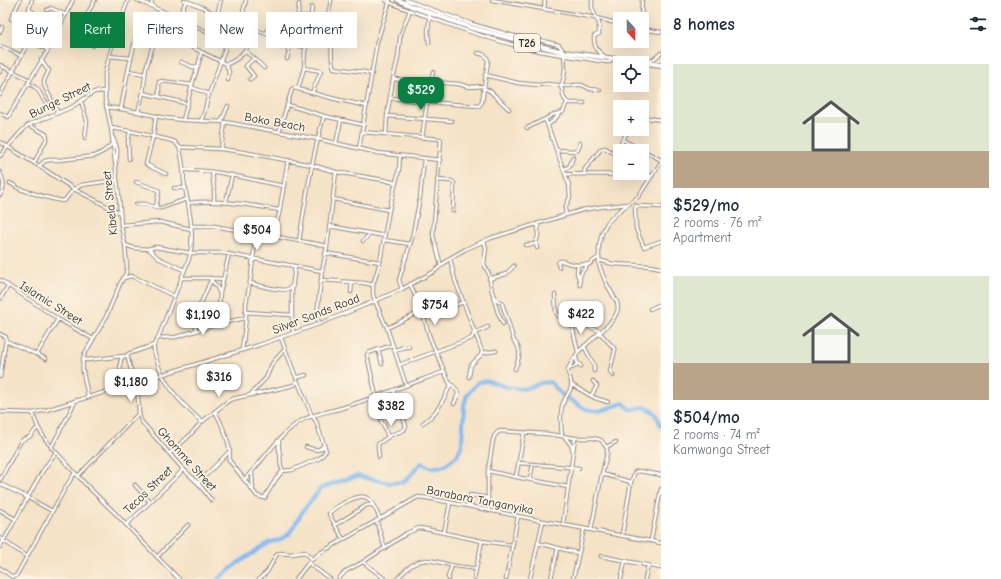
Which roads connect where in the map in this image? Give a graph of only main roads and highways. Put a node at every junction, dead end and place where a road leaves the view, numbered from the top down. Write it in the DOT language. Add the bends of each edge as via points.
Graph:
graph roads {
  1 [pos="398,0"];
  2 [pos="661,65"];
  1 -- 2 [label="highway, T26" via="410,8 430,15 564,53"];
}
